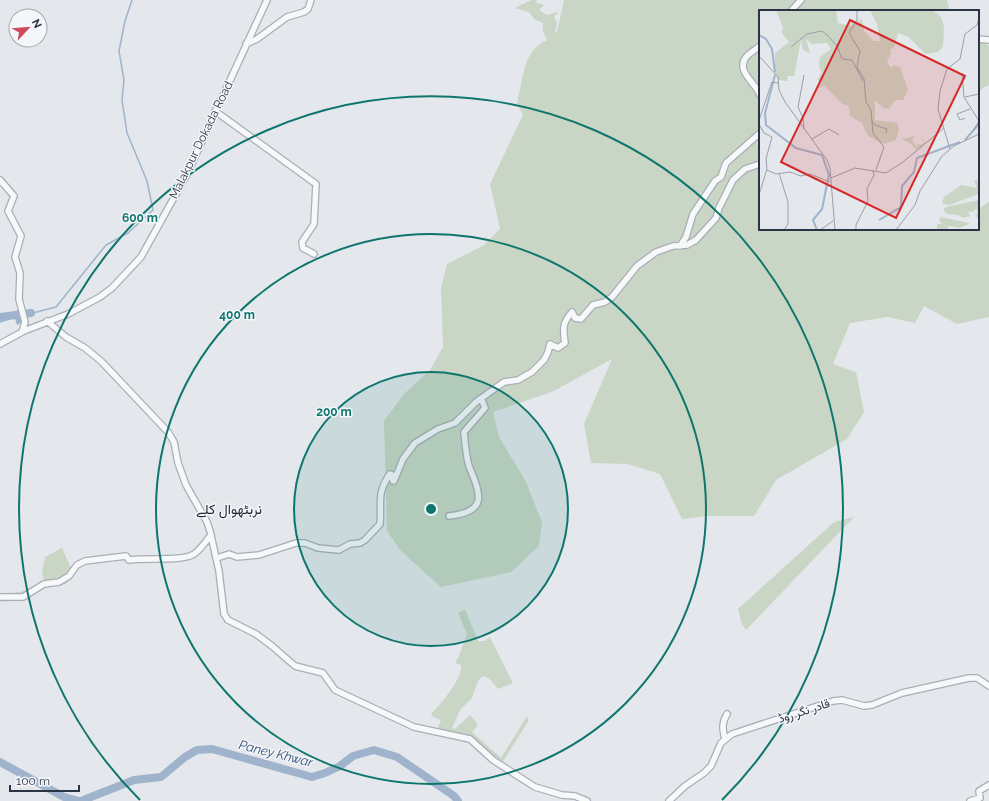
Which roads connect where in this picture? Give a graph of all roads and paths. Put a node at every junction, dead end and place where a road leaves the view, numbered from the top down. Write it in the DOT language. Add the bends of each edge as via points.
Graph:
graph roads {
  1 [pos="267,0"];
  2 [pos="311,0"];
  3 [pos="801,0"];
  4 [pos="792,10"];
  5 [pos="979,39"];
  6 [pos="989,40"];
  7 [pos="246,44"];
  8 [pos="759,47"];
  9 [pos="759,92"];
  10 [pos="215,111"];
  11 [pos="759,134"];
  12 [pos="759,164"];
  13 [pos="0,180"];
  14 [pos="680,246"];
  15 [pos="314,254"];
  16 [pos="47,321"];
  17 [pos="25,322"];
  18 [pos="35,326"];
  19 [pos="22,332"];
  20 [pos="0,344"];
  21 [pos="481,398"];
  22 [pos="450,516"];
  23 [pos="211,535"];
  24 [pos="216,558"];
  25 [pos="0,597"];
  26 [pos="989,686"];
  27 [pos="727,714"];
  28 [pos="725,738"];
  29 [pos="989,785"];
  30 [pos="588,801"];
  31 [pos="669,801"];
  32 [pos="970,801"];
  1 -- 7 [label="street, Malakpur Dokada Road"];
  2 -- 7 [label="street" via="304,12 287,17"];
  3 -- 4 [label="street"];
  5 -- 6 [label="street"];
  7 -- 10 [label="street, Malakpur Dokada Road"];
  8 -- 9 [label="street" via="747,56 743,71"];
  10 -- 15 [label="street" via="316,184 314,224 302,242 302,248"];
  10 -- 16 [label="street, Malakpur Dokada Road" via="186,176 141,257 100,297 68,314"];
  11 -- 14 [label="street" via="726,163 721,177 715,181 693,214 686,237"];
  12 -- 14 [label="street" via="745,169 738,175 722,199 716,218 696,240"];
  13 -- 17 [label="street" via="14,196 8,211 21,236 15,257 20,274 19,299"];
  14 -- 21 [label="street" via="666,248 641,262 617,293 605,302 593,305 581,319 575,318 572,312 564,322 565,343 562,346 558,348 550,344 539,366 518,380 504,382"];
  16 -- 18 [label="street, Malakpur Dokada Road"];
  16 -- 23 [label="street" via="101,361 168,432 174,442 186,485 207,522"];
  17 -- 18 [label="street"];
  17 -- 19 [label="street"];
  18 -- 19 [label="street, Malakpur Dokada Road"];
  19 -- 20 [label="street, Malakpur Dokada Road"];
  21 -- 22 [label="street" via="485,408 464,432 478,504 471,512"];
  21 -- 24 [label="street" via="459,420 438,429 412,446 403,459 394,481 390,474 380,491 380,524 360,543 336,550 296,543 259,555 237,557 229,554"];
  23 -- 24 [label="street"];
  23 -- 25 [label="street" via="194,554 181,559 168,557 129,560 126,556 95,558 77,565 69,576 59,582 44,584 23,597"];
  24 -- 30 [label="street" via="222,605 228,620 256,634 291,663 300,668 323,673 335,690 414,727 470,738 493,760 536,787"];
  26 -- 28 [label="street, قادر نگر روڈ" via="977,678 969,678 910,691 872,705 833,701 806,708"];
  27 -- 28 [label="street" via="723,730"];
  28 -- 31 [label="street" via="711,766"];
  29 -- 32 [label="street" via="980,791 980,798"];
}
